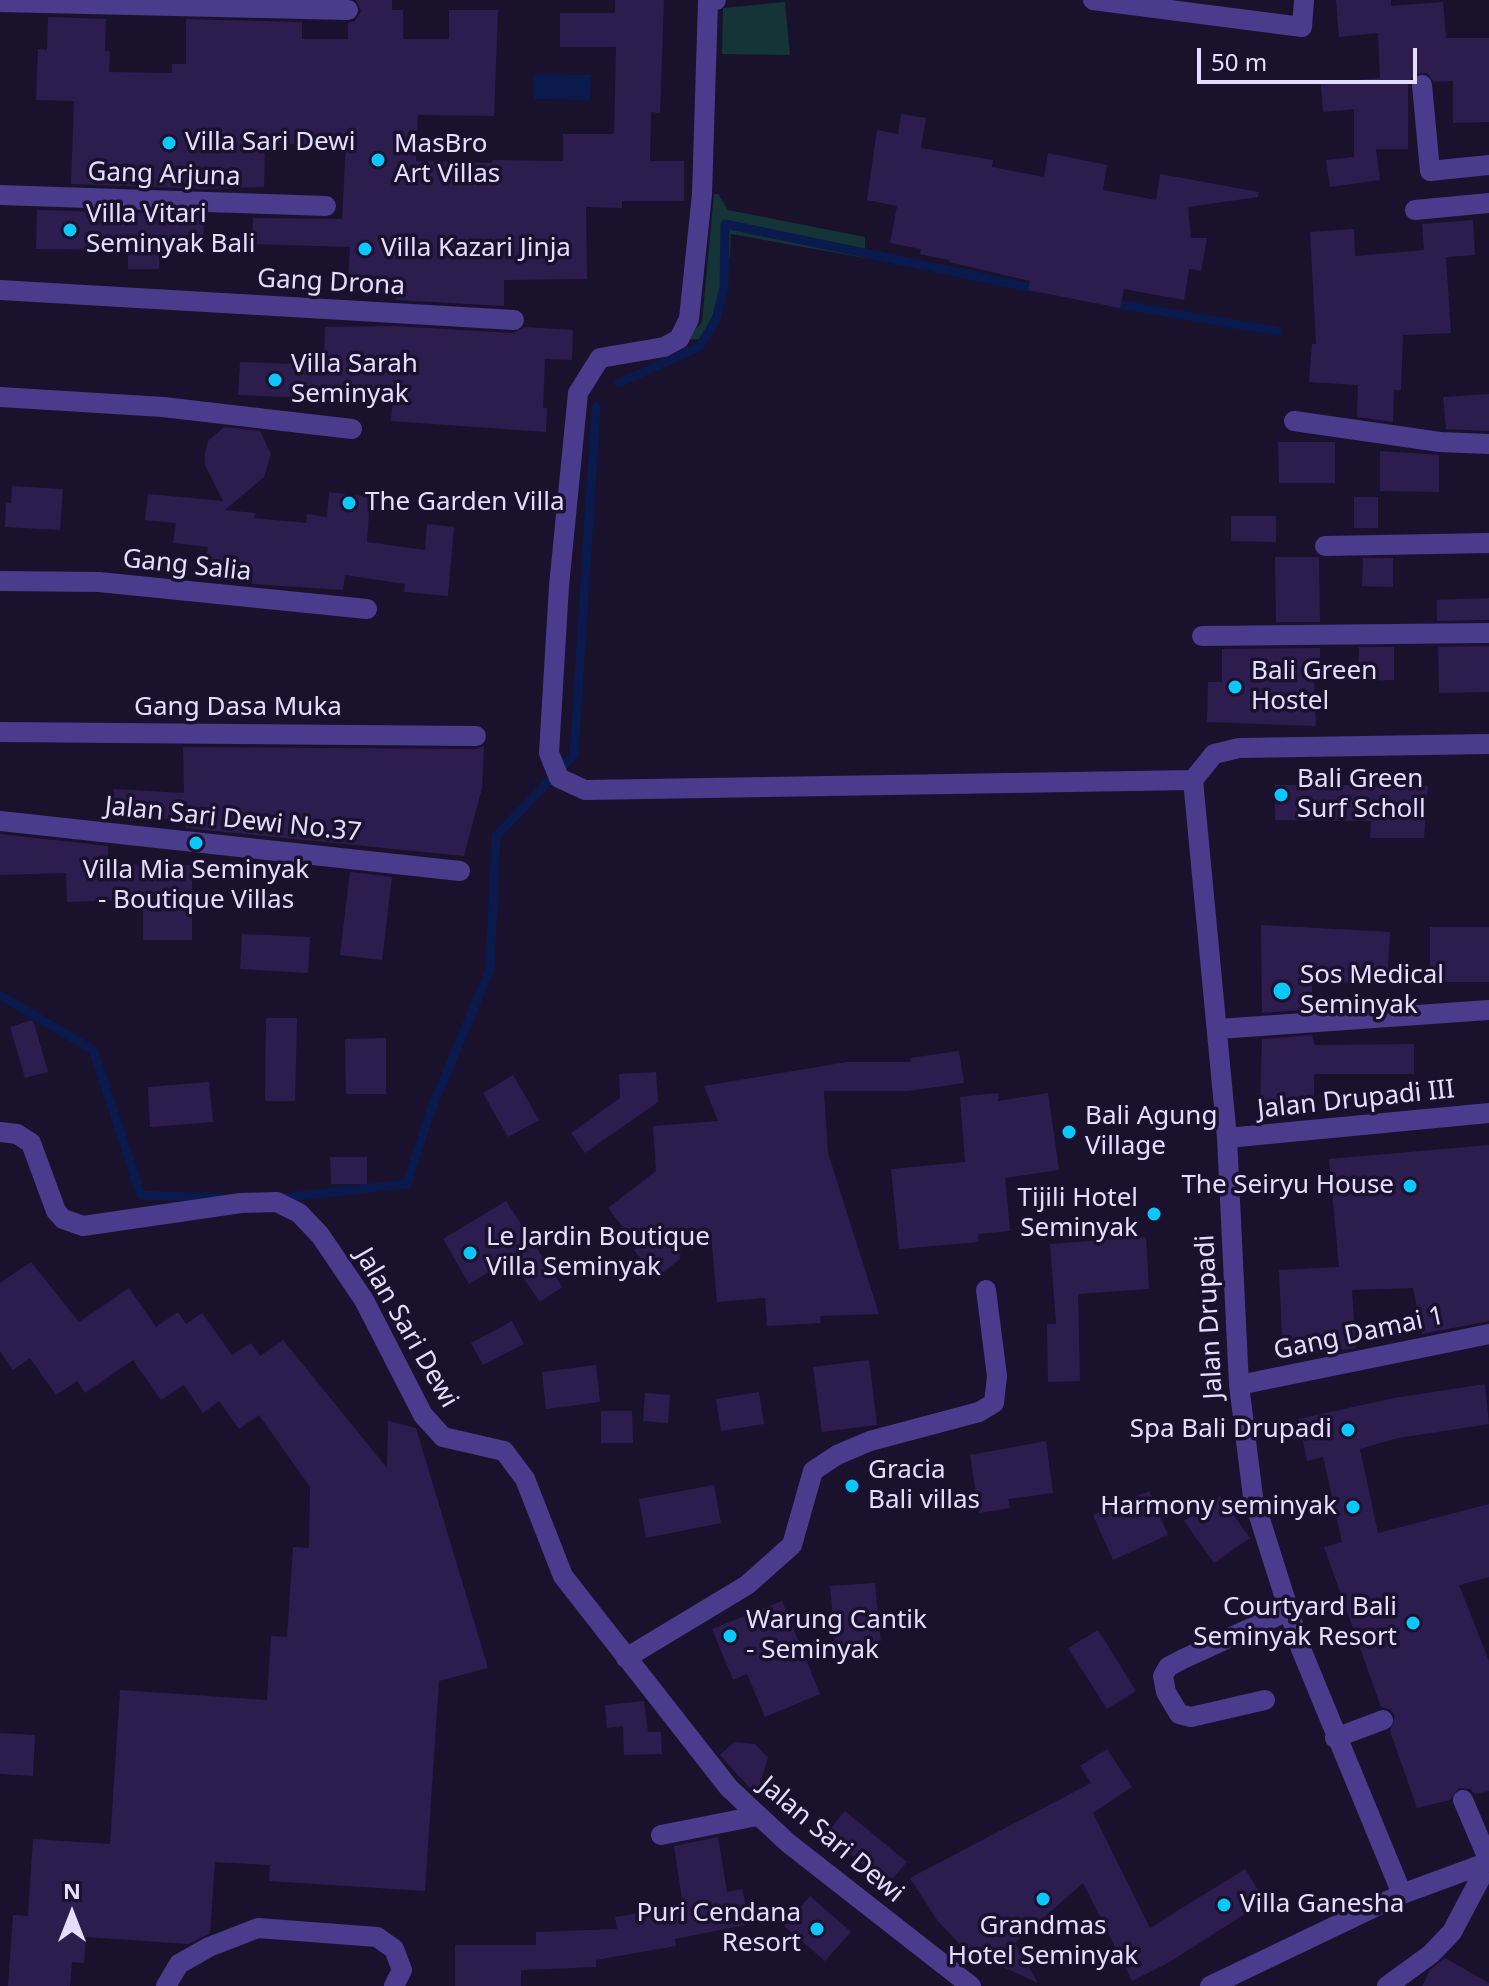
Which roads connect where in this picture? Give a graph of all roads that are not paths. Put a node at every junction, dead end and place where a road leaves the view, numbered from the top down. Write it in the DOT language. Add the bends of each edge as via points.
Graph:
graph roads {
  1 [pos="716,0"];
  2 [pos="1093,0"];
  3 [pos="1304,0"];
  4 [pos="0,2"];
  5 [pos="205,3"];
  6 [pos="348,10"];
  7 [pos="1422,85"];
  8 [pos="1489,165"];
  9 [pos="0,195"];
  10 [pos="1489,203"];
  11 [pos="326,206"];
  12 [pos="1415,210"];
  13 [pos="0,290"];
  14 [pos="514,320"];
  15 [pos="0,397"];
  16 [pos="1294,421"];
  17 [pos="352,429"];
  18 [pos="1489,444"];
  19 [pos="1489,543"];
  20 [pos="1325,546"];
  21 [pos="0,581"];
  22 [pos="367,609"];
  23 [pos="1489,633"];
  24 [pos="1202,636"];
  25 [pos="0,732"];
  26 [pos="476,736"];
  27 [pos="1489,744"];
  28 [pos="1193,780"];
  29 [pos="0,821"];
  30 [pos="460,871"];
  31 [pos="1489,1010"];
  32 [pos="1218,1029"];
  33 [pos="1489,1113"];
  34 [pos="0,1132"];
  35 [pos="1227,1138"];
  36 [pos="986,1290"];
  37 [pos="1489,1334"];
  38 [pos="1239,1385"];
  39 [pos="1288,1611"];
  40 [pos="626,1658"];
  41 [pos="1265,1700"];
  42 [pos="1383,1720"];
  43 [pos="1335,1738"];
  44 [pos="1463,1800"];
  45 [pos="757,1816"];
  46 [pos="661,1835"];
  47 [pos="1489,1862"];
  48 [pos="1402,1894"];
  49 [pos="166,1986"];
  50 [pos="394,1986"];
  51 [pos="971,1986"];
  52 [pos="1210,1986"];
  53 [pos="1387,1986"];
  1 -- 28 [label="street" via="708,1 702,194 689,319 679,339 664,347 600,358 578,393 559,586 549,753 553,769 568,785 585,790"];
  2 -- 3 [label="street" via="1302,27"];
  4 -- 5 [label="street"];
  5 -- 6 [label="street"];
  7 -- 8 [label="street" via="1430,171"];
  9 -- 11 [label="street, Gang Arjuna"];
  10 -- 12 [label="street"];
  13 -- 14 [label="street, Gang Drona"];
  15 -- 17 [label="street" via="163,407"];
  16 -- 18 [label="street"];
  19 -- 20 [label="street"];
  21 -- 22 [label="street, Gang Salia" via="99,582"];
  23 -- 24 [label="street"];
  25 -- 26 [label="street, Gang Dasa Muka"];
  27 -- 28 [label="street" via="1239,748 1214,754"];
  28 -- 32 [label="street, Jalan Drupadi"];
  29 -- 30 [label="street, Jalan Sari Dewi No.37"];
  31 -- 32 [label="street"];
  32 -- 35 [label="street, Jalan Drupadi"];
  33 -- 35 [label="street, Jalan Drupadi III"];
  34 -- 40 [label="street, Jalan Sari Dewi" via="31,1143 56,1211 72,1224 96,1226 241,1203 277,1202 299,1213 364,1300 423,1415 443,1437 504,1451 518,1470 563,1576"];
  35 -- 38 [label="street, Jalan Drupadi"];
  36 -- 40 [label="street" via="997,1376 994,1403 979,1412 870,1441 813,1471 792,1545 747,1585"];
  37 -- 38 [label="street, Gang Damai 1"];
  38 -- 39 [label="street, Jalan Drupadi" via="1253,1497"];
  39 -- 41 [label="street" via="1183,1659 1163,1676 1179,1714 1191,1717"];
  39 -- 43 [label="street, Jalan Drupadi"];
  40 -- 45 [label="street, Jalan Sari Dewi"];
  42 -- 43 [label="street"];
  43 -- 48 [label="street, Jalan Drupadi"];
  44 -- 47 [label="street"];
  45 -- 46 [label="street"];
  45 -- 51 [label="street, Jalan Sari Dewi"];
  47 -- 48 [label="street"];
  47 -- 53 [label="street" via="1452,1932"];
  48 -- 52 [label="street"];
  49 -- 50 [label="street" via="179,1964 258,1928 377,1937 394,1949 402,1970"];
}
